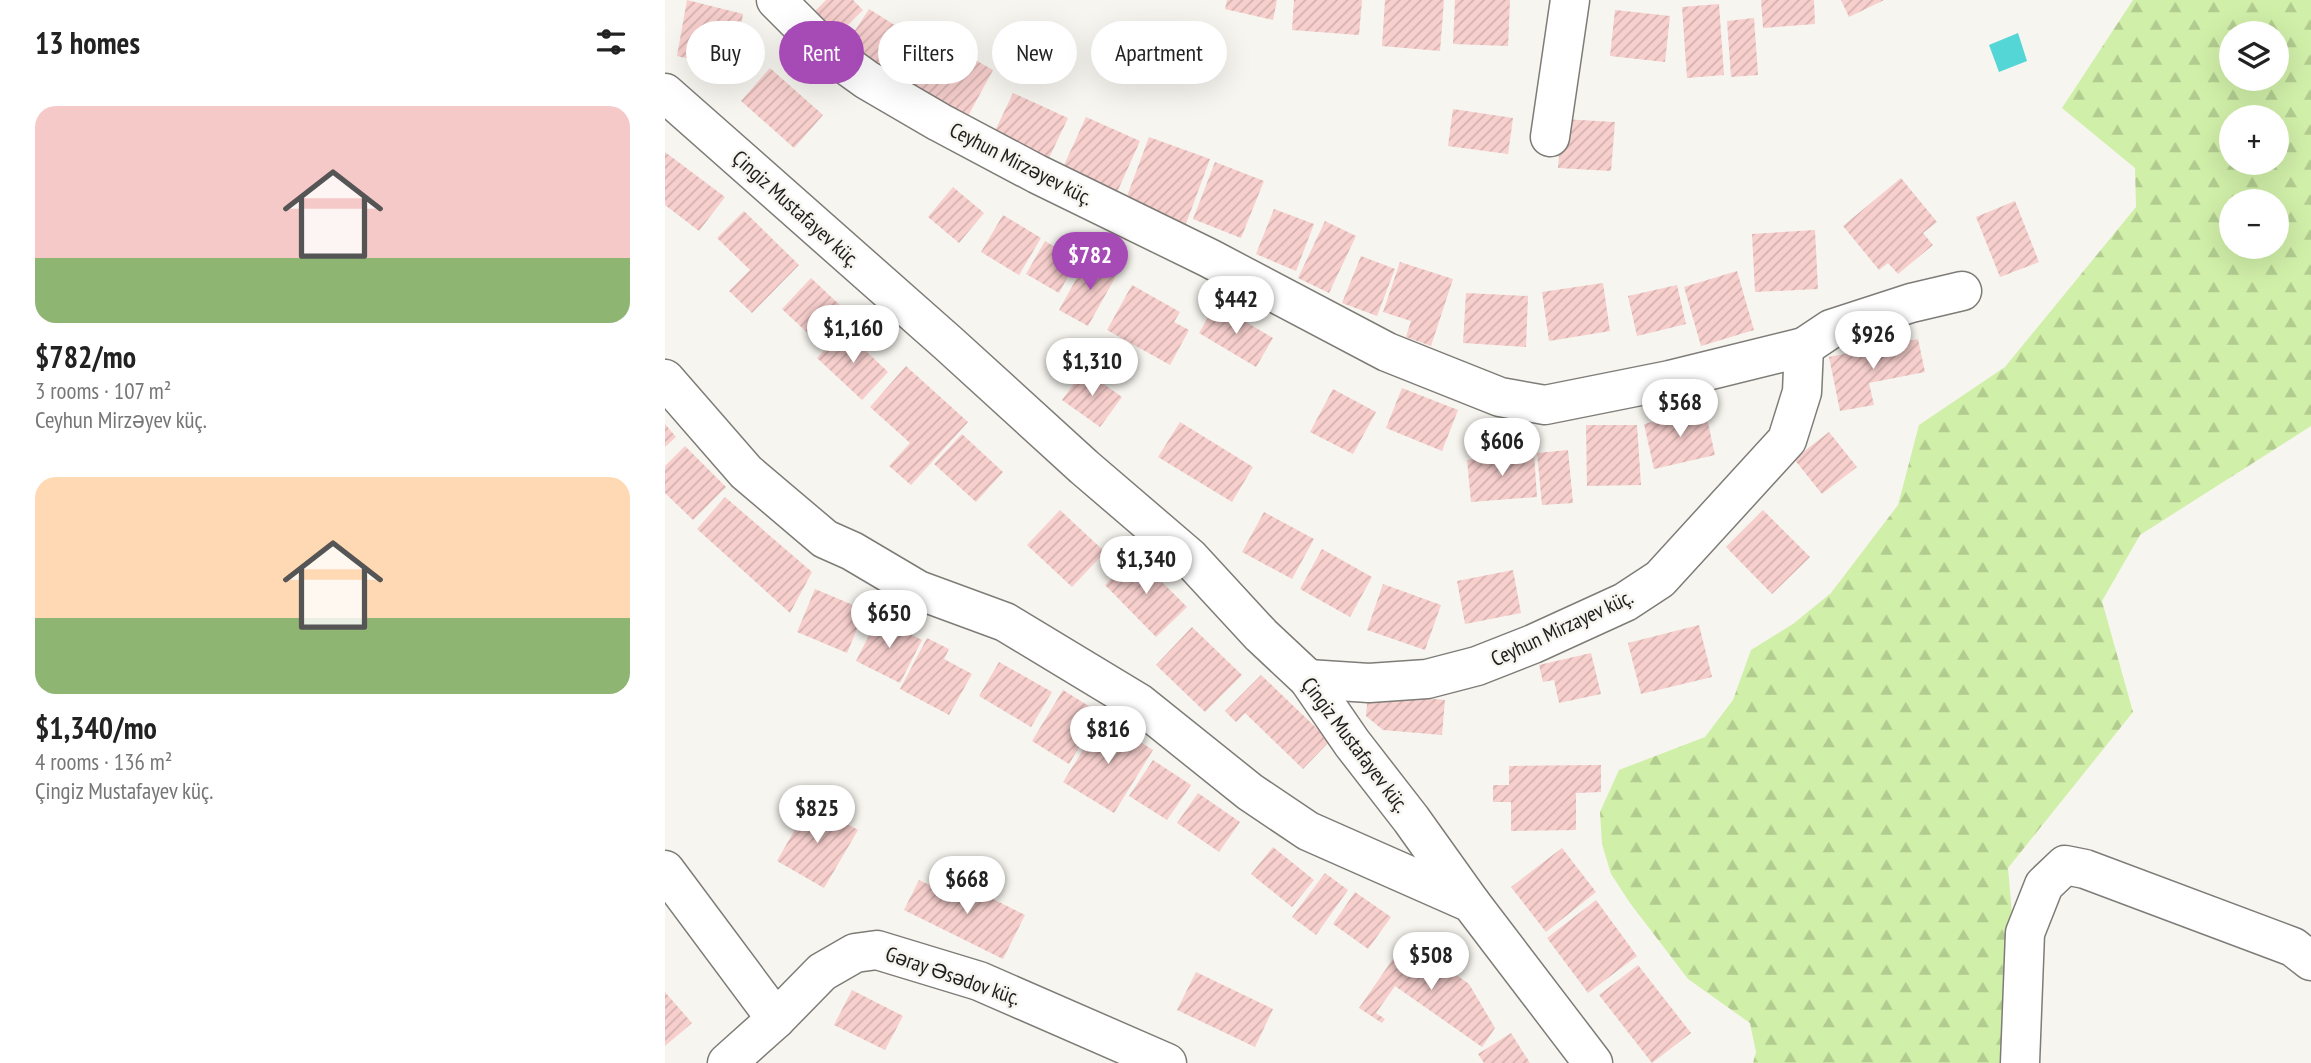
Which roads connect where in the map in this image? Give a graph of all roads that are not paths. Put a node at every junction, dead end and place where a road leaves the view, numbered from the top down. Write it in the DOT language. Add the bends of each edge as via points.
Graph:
graph roads {
  1 [pos="776,0"];
  2 [pos="1570,0"];
  3 [pos="665,93"];
  4 [pos="1550,137"];
  5 [pos="1962,291"];
  6 [pos="1804,347"];
  7 [pos="665,379"];
  8 [pos="1308,679"];
  9 [pos="665,870"];
  10 [pos="1471,903"];
  11 [pos="2311,961"];
  12 [pos="776,1019"];
  13 [pos="727,1063"];
  14 [pos="1167,1063"];
  15 [pos="1593,1063"];
  16 [pos="2020,1063"];
  1 -- 6 [label="street, Ceyhun Mirzəyev küç." via="828,52 939,122 1387,352 1500,397 1545,405"];
  2 -- 4 [label="street"];
  3 -- 8 [label="street, Çingiz Mustafayev küç." via="1189,557"];
  5 -- 6 [label="street, Ceyhun Mirzəyev küç." via="1831,329"];
  6 -- 8 [label="street, Ceyhun Mirzayev küç." via="1802,391 1787,440 1660,579 1625,602 1477,666 1427,679 1369,683"];
  7 -- 10 [label="street, Çingiz Mustafayev küç." via="746,472 825,539 918,590 1005,622 1139,703 1249,792 1308,831"];
  8 -- 10 [label="street, Çingiz Mustafayev küç."];
  9 -- 12 [label="street"];
  10 -- 15 [label="street, Çingiz Mustafayev küç."];
  11 -- 16 [label="street" via="2293,947 2065,865 2044,885 2025,933"];
  12 -- 13 [label="street, Gəray Əsədov küç."];
  12 -- 14 [label="street, Gəray Əsədov küç." via="822,972 855,953 877,950 979,981"];
}
